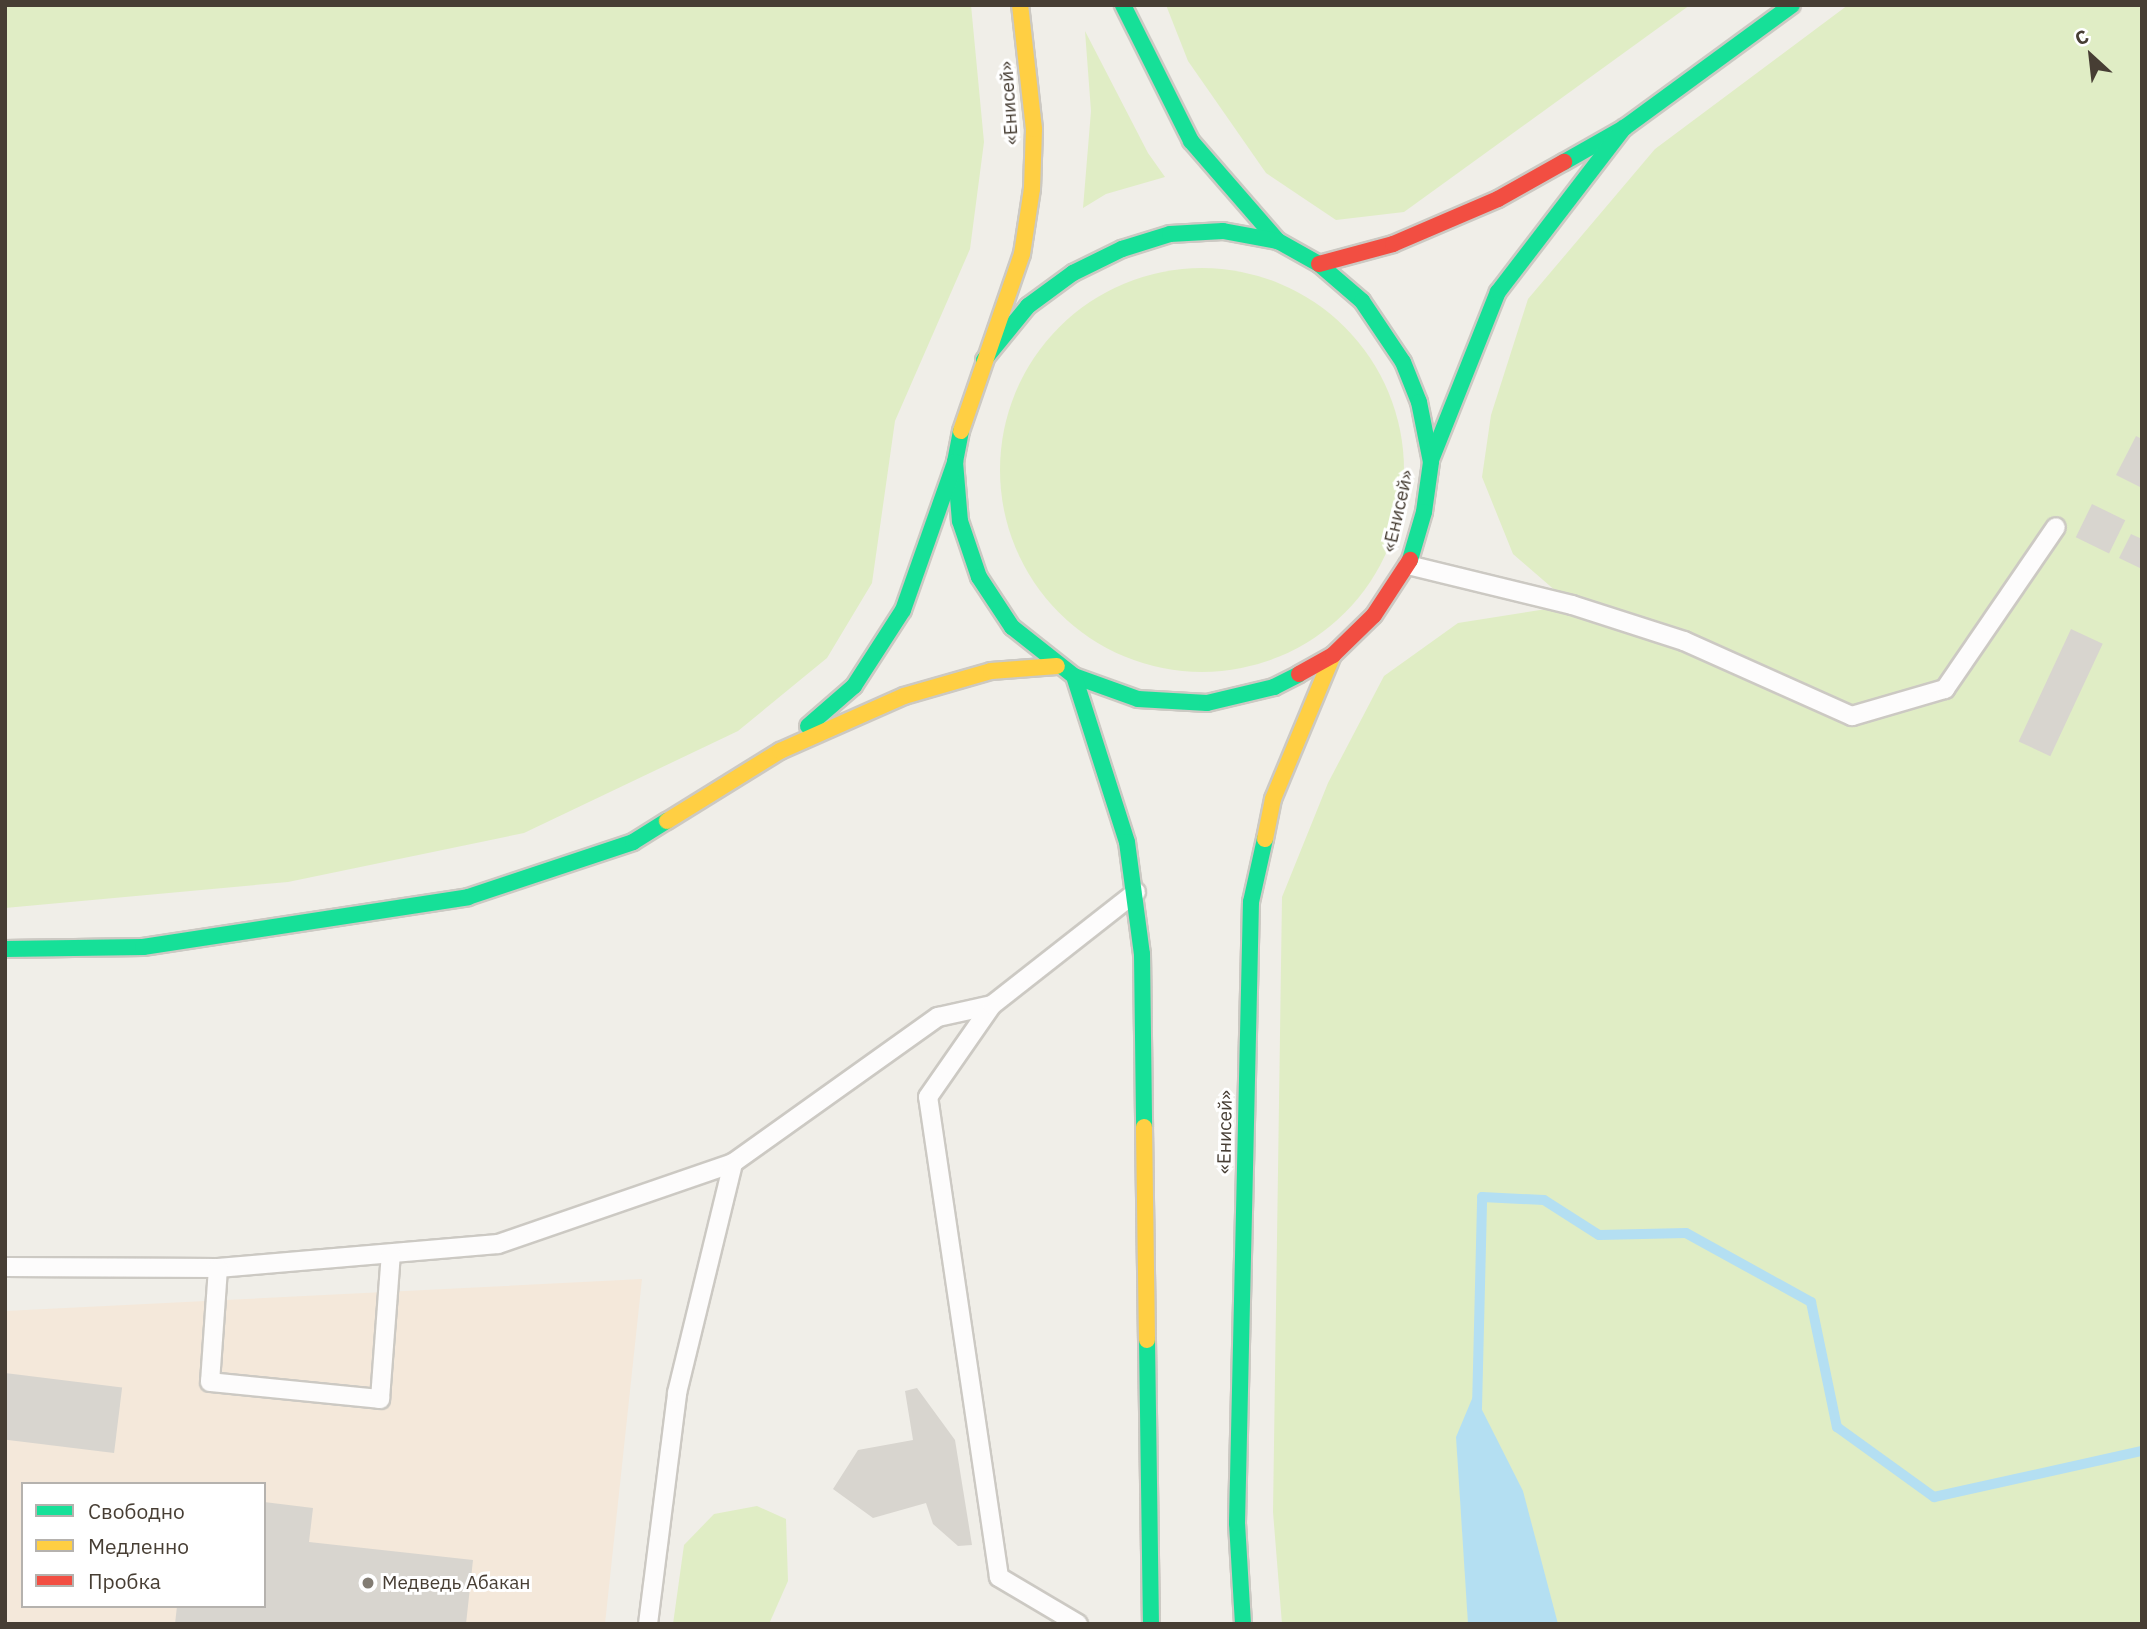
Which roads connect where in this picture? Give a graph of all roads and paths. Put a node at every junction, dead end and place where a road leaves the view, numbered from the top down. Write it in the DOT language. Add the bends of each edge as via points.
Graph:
graph roads {
  1 [pos="1020,5"];
  2 [pos="1123,5"];
  3 [pos="1792,5"];
  4 [pos="1624,128"];
  5 [pos="1278,241"];
  6 [pos="1320,264"];
  7 [pos="984,360"];
  8 [pos="955,462"];
  9 [pos="1431,462"];
  10 [pos="2056,527"];
  11 [pos="1408,565"];
  12 [pos="1333,655"];
  13 [pos="1057,666"];
  14 [pos="1074,676"];
  15 [pos="780,751"];
  16 [pos="1137,891"];
  17 [pos="5,949"];
  18 [pos="992,1005"];
  19 [pos="733,1163"];
  20 [pos="391,1254"];
  21 [pos="5,1267"];
  22 [pos="218,1268"];
  23 [pos="648,1624"];
  24 [pos="1078,1624"];
  25 [pos="1150,1624"];
  26 [pos="1243,1624"];
  1 -- 7 [label="main road, «Енисей»" via="1034,129 1032,189 1023,254"];
  2 -- 5 [label="main road, «Енисей»" via="1191,141"];
  3 -- 4 [label="main road"];
  4 -- 6 [label="main road" via="1498,199 1394,244"];
  4 -- 9 [label="main road" via="1498,292"];
  5 -- 6 [label="main road, «Енисей»"];
  5 -- 7 [label="main road, «Енисей»" via="1223,231 1170,234 1122,248 1073,273 1027,306"];
  6 -- 9 [label="main road, «Енисей»" via="1363,301 1403,362 1419,402"];
  7 -- 8 [label="main road, «Енисей»" via="965,411"];
  8 -- 13 [label="main road, «Енисей»" via="960,521 979,577 1012,627"];
  8 -- 15 [label="main road" via="903,610 880,651 854,686"];
  9 -- 11 [label="main road, «Енисей»" via="1424,512"];
  10 -- 11 [label="lane" via="1945,688 1852,716 1684,641 1572,605"];
  11 -- 12 [label="main road, «Енисей»" via="1374,615"];
  12 -- 14 [label="main road, «Енисей»" via="1274,687 1207,703 1138,699"];
  12 -- 26 [label="main road, «Енисей»" via="1273,799 1251,902 1237,1523"];
  13 -- 14 [label="main road, «Енисей»"];
  13 -- 15 [label="main road" via="990,671 904,696"];
  14 -- 16 [label="main road" via="1108,777"];
  15 -- 17 [label="main road" via="633,842 468,897 144,947"];
  16 -- 18 [label="lane"];
  16 -- 25 [label="main road" via="1142,954"];
  18 -- 19 [label="lane" via="938,1017"];
  18 -- 24 [label="lane" via="928,1097 999,1577"];
  19 -- 20 [label="lane" via="498,1244"];
  19 -- 23 [label="lane" via="677,1393"];
  20 -- 22 [label="lane"];
  20 -- 22 [label="lane" via="380,1399 209,1382"];
  21 -- 22 [label="lane"];
}
